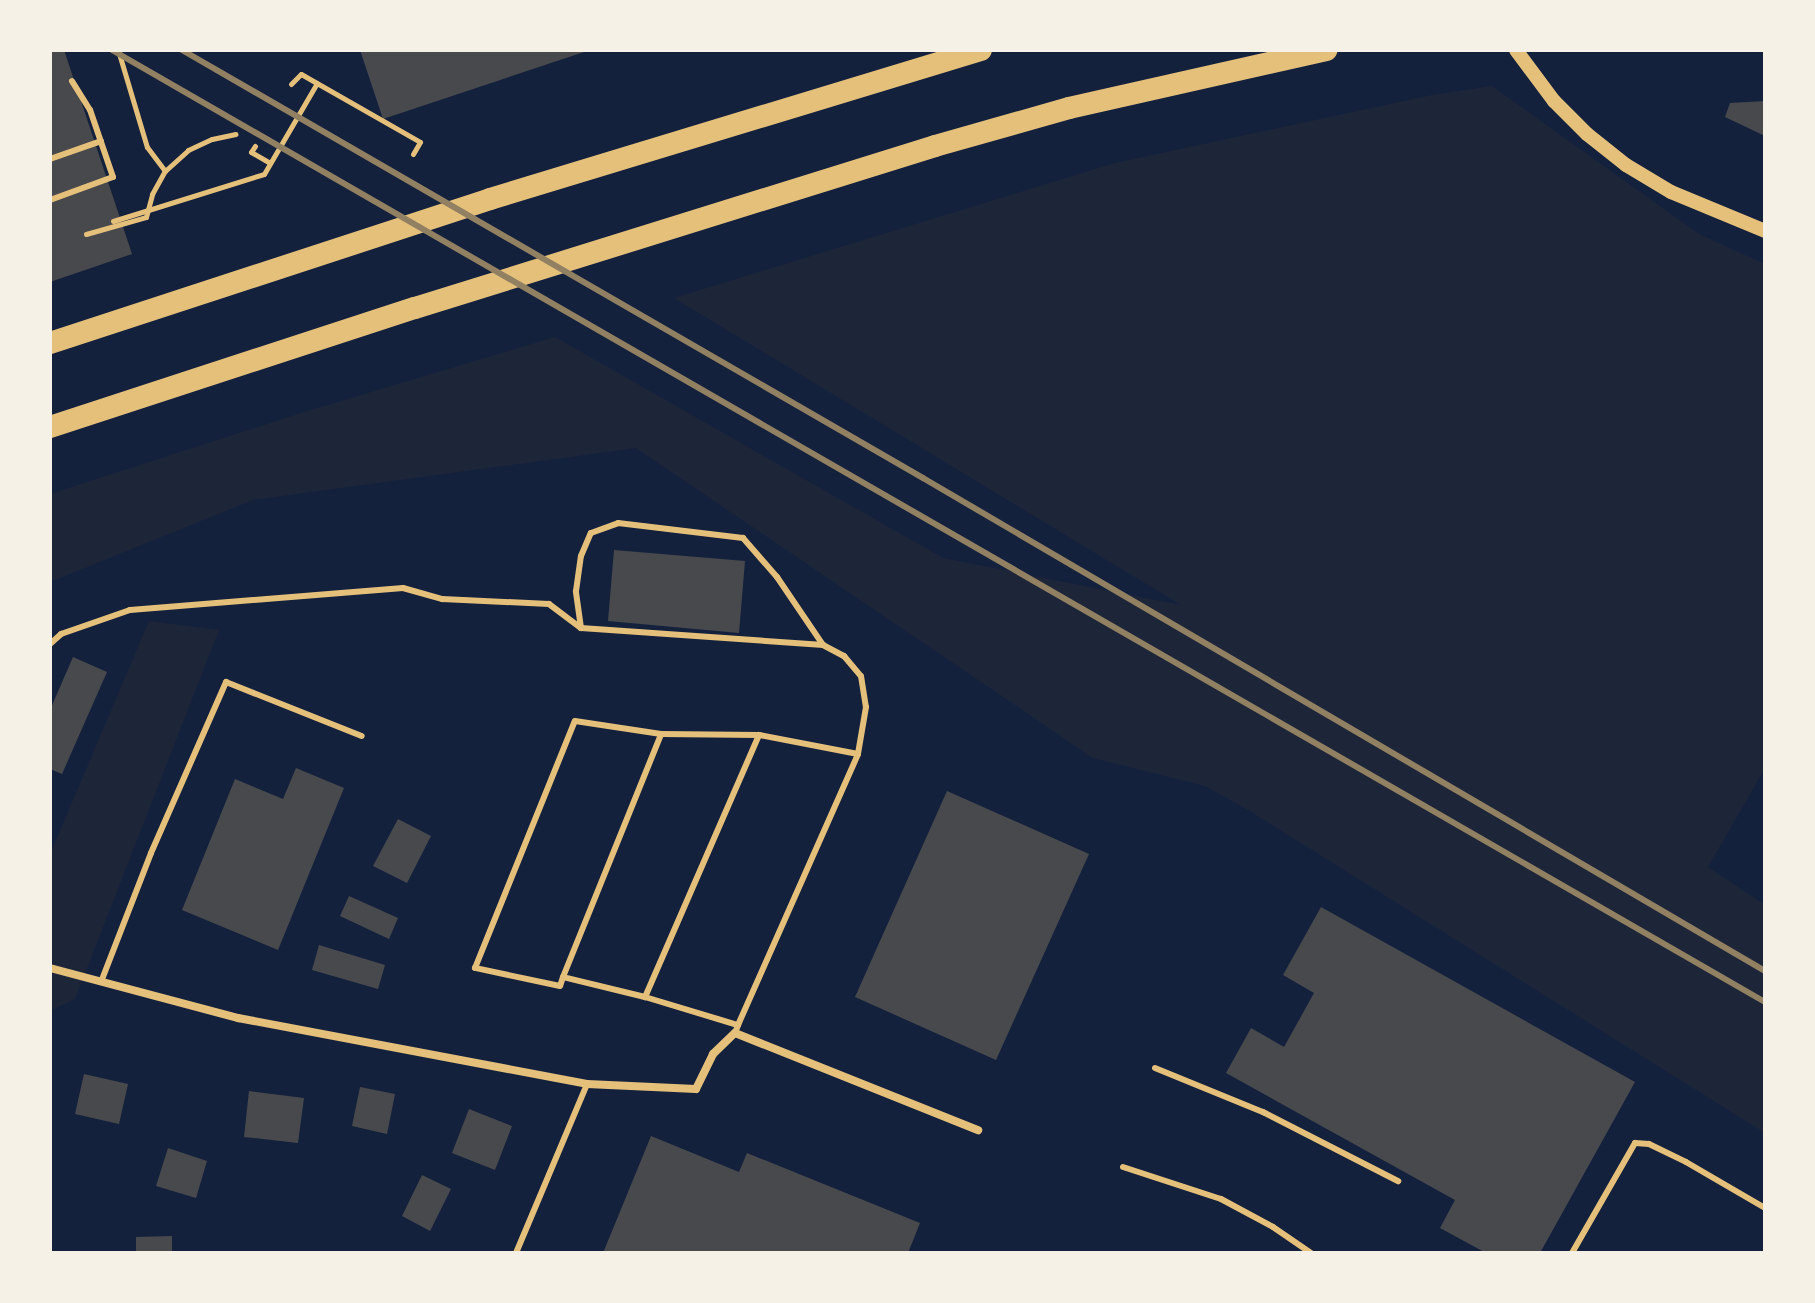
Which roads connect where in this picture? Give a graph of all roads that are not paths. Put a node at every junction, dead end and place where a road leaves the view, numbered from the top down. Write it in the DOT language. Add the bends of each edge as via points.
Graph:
graph roads {
  1 [pos="981,50"];
  2 [pos="1327,50"];
  3 [pos="1516,50"];
  4 [pos="72,81"];
  5 [pos="101,141"];
  6 [pos="50,159"];
  7 [pos="50,200"];
  8 [pos="1765,231"];
  9 [pos="50,343"];
  10 [pos="50,427"];
  11 [pos="581,628"];
  12 [pos="50,644"];
  13 [pos="823,645"];
  14 [pos="661,734"];
  15 [pos="759,735"];
  16 [pos="362,736"];
  17 [pos="858,754"];
  18 [pos="50,968"];
  19 [pos="563,977"];
  20 [pos="101,982"];
  21 [pos="645,997"];
  22 [pos="737,1029"];
  23 [pos="1155,1068"];
  24 [pos="587,1084"];
  25 [pos="978,1130"];
  26 [pos="1123,1167"];
  27 [pos="1398,1181"];
  28 [pos="1765,1208"];
  29 [pos="516,1253"];
  30 [pos="1311,1253"];
  31 [pos="1572,1253"];
  1 -- 9 [label="highway" via="490,199"];
  2 -- 10 [label="highway" via="1069,108 593,252"];
  3 -- 8 [label="street" via="1554,101 1626,165 1671,192"];
  4 -- 5 [label="lane"];
  5 -- 6 [label="lane"];
  5 -- 7 [label="lane" via="113,177"];
  11 -- 12 [label="lane" via="549,604 442,599 403,588 130,610 61,634"];
  11 -- 13 [label="lane"];
  11 -- 13 [label="lane" via="576,591 581,556 591,533 618,523 743,538"];
  13 -- 17 [label="lane" via="844,656 861,676 866,707"];
  14 -- 15 [label="lane"];
  14 -- 19 [label="lane"];
  14 -- 19 [label="lane" via="575,721 475,968 560,986"];
  15 -- 17 [label="lane"];
  15 -- 21 [label="lane"];
  16 -- 20 [label="lane" via="226,682"];
  17 -- 22 [label="lane"];
  18 -- 20 [label="street"];
  19 -- 21 [label="lane"];
  20 -- 24 [label="street" via="238,1018"];
  21 -- 22 [label="lane"];
  22 -- 24 [label="street" via="713,1054 696,1089"];
  22 -- 25 [label="street"];
  23 -- 27 [label="lane" via="1263,1112"];
  24 -- 29 [label="lane"];
  26 -- 30 [label="lane" via="1221,1199"];
  28 -- 31 [label="lane" via="1686,1162 1635,1143"];
}
